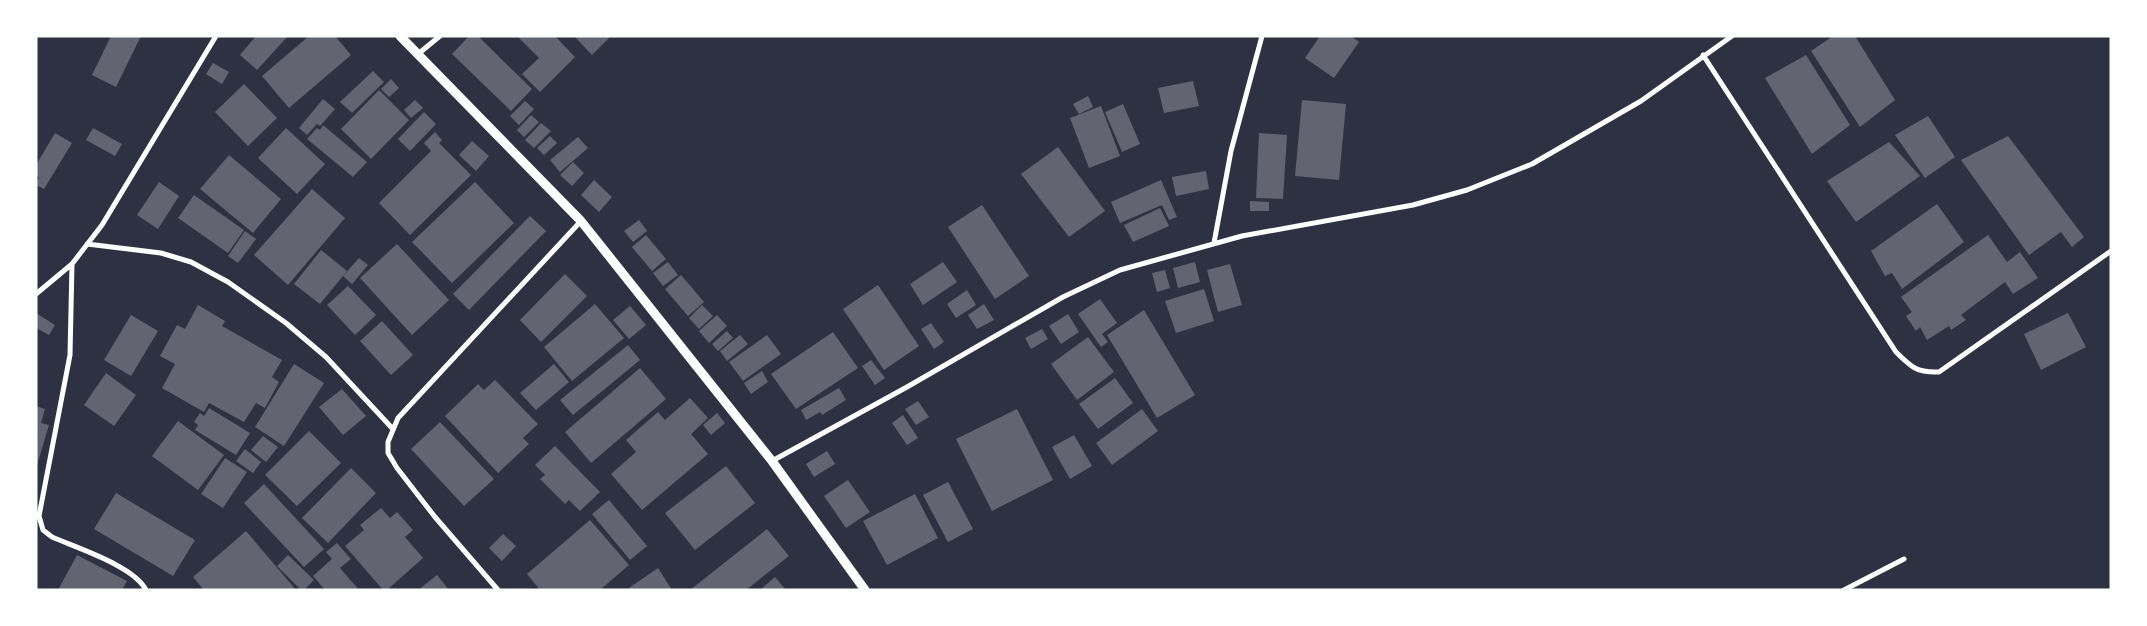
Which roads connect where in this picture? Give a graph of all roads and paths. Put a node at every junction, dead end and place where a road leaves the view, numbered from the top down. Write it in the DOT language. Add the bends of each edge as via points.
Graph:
graph roads {
  1 [pos="216,36"];
  2 [pos="400,36"];
  3 [pos="440,36"];
  4 [pos="1262,36"];
  5 [pos="1732,36"];
  6 [pos="418,54"];
  7 [pos="1704,55"];
  8 [pos="580,220"];
  9 [pos="1214,243"];
  10 [pos="87,244"];
  11 [pos="2111,251"];
  12 [pos="72,264"];
  13 [pos="36,294"];
  14 [pos="392,428"];
  15 [pos="772,461"];
  16 [pos="1904,559"];
  17 [pos="146,590"];
  18 [pos="498,590"];
  19 [pos="865,590"];
  20 [pos="1844,590"];
  1 -- 10 [label="street" via="102,225"];
  2 -- 6 [label="street"];
  3 -- 6 [label="street"];
  4 -- 9 [label="street" via="1231,151"];
  5 -- 7 [label="street"];
  6 -- 8 [label="street"];
  7 -- 9 [label="street" via="1641,101 1541,159 1475,186 1413,205"];
  7 -- 11 [label="street" via="1896,352 1910,366 1924,373 1938,372"];
  8 -- 14 [label="street"];
  8 -- 15 [label="street"];
  9 -- 15 [label="street" via="1120,270 1063,297"];
  10 -- 12 [label="street"];
  10 -- 14 [label="street" via="161,253 191,262 228,282 286,323 326,357"];
  12 -- 13 [label="street"];
  12 -- 17 [label="street" via="70,356 39,516 43,530 52,537 129,571"];
  14 -- 18 [label="street" via="388,453 397,468 435,518"];
  15 -- 19 [label="street"];
  16 -- 20 [label="street"];
}
